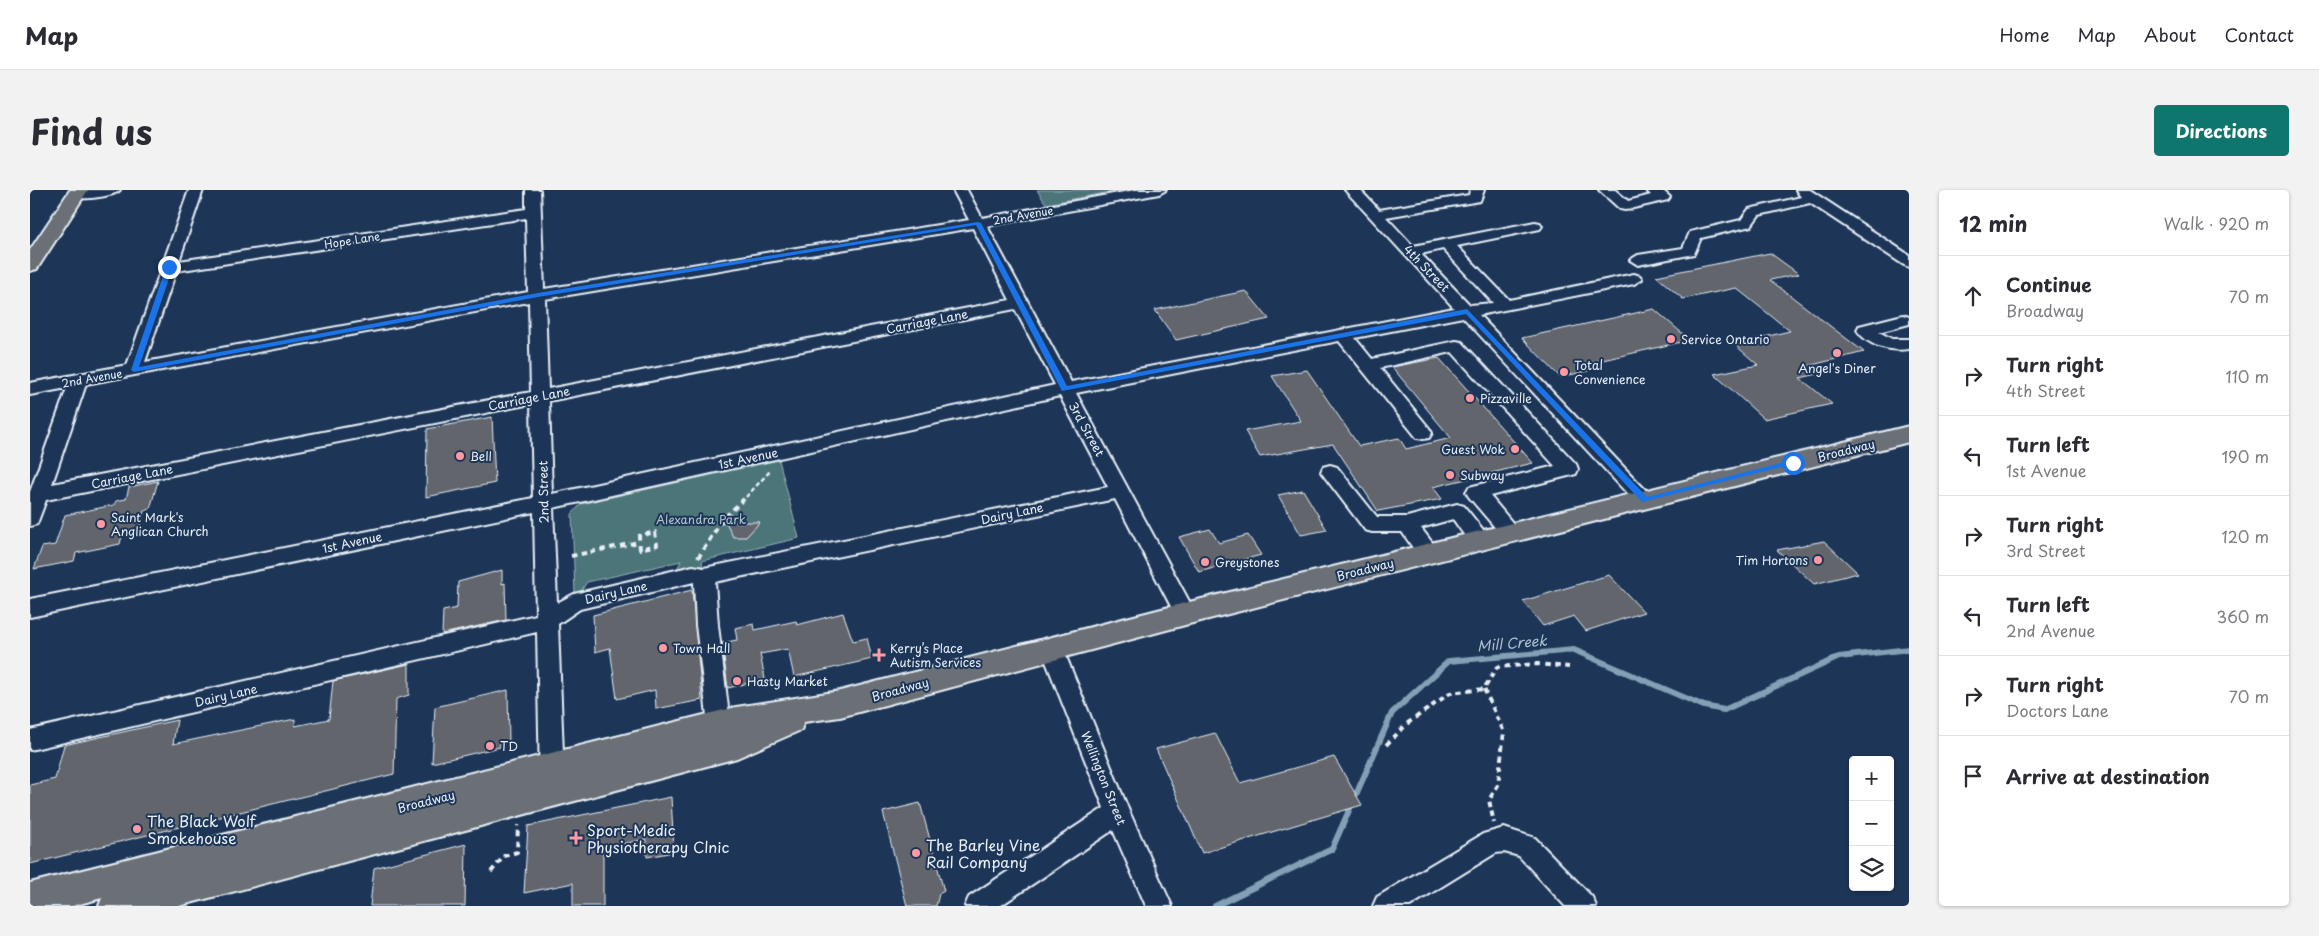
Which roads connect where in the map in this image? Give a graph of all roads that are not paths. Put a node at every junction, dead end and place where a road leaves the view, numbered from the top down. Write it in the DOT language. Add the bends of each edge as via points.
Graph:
graph roads {
  1 [pos="113,190"];
  2 [pos="196,190"];
  3 [pos="533,190"];
  4 [pos="960,190"];
  5 [pos="1160,190"];
  6 [pos="1352,190"];
  7 [pos="1477,190"];
  8 [pos="1606,190"];
  9 [pos="1653,190"];
  10 [pos="77,193"];
  11 [pos="1807,194"];
  12 [pos="534,212"];
  13 [pos="1375,214"];
  14 [pos="978,223"];
  15 [pos="1535,226"];
  16 [pos="1447,244"];
  17 [pos="36,247"];
  18 [pos="1411,252"];
  19 [pos="1638,260"];
  20 [pos="1909,262"];
  21 [pos="30,265"];
  22 [pos="169,267"];
  23 [pos="1634,279"];
  24 [pos="538,295"];
  25 [pos="1020,303"];
  26 [pos="1505,306"];
  27 [pos="1467,311"];
  28 [pos="1903,320"];
  29 [pos="1344,336"];
  30 [pos="1909,344"];
  31 [pos="1368,365"];
  32 [pos="134,370"];
  33 [pos="79,380"];
  34 [pos="30,389"];
  35 [pos="1065,389"];
  36 [pos="1543,392"];
  37 [pos="540,396"];
  38 [pos="1506,401"];
  39 [pos="1422,433"];
  40 [pos="1909,434"];
  41 [pos="1330,472"];
  42 [pos="1121,491"];
  43 [pos="39,494"];
  44 [pos="1645,500"];
  45 [pos="543,504"];
  46 [pos="30,520"];
  47 [pos="1407,524"];
  48 [pos="1511,533"];
  49 [pos="1482,541"];
  50 [pos="1430,554"];
  51 [pos="698,575"];
  52 [pos="30,608"];
  53 [pos="1185,614"];
  54 [pos="546,621"];
  55 [pos="1052,649"];
  56 [pos="822,708"];
  57 [pos="719,724"];
  58 [pos="30,740"];
  59 [pos="552,781"];
  60 [pos="1118,813"];
  61 [pos="34,902"];
  62 [pos="116,906"];
  63 [pos="978,906"];
  64 [pos="1159,906"];
  65 [pos="1386,906"];
  66 [pos="1583,906"];
  1 -- 10 [label="street"];
  2 -- 22 [label="street"];
  3 -- 12 [label="street, 2nd Street"];
  4 -- 14 [label="street, 3rd Street"];
  5 -- 14 [label="street, 2nd Avenue"];
  6 -- 13 [label="street, 4th Street"];
  7 -- 13 [label="street" via="1475,198"];
  8 -- 9 [label="street" via="1625,206 1663,197"];
  10 -- 17 [label="main road"];
  11 -- 19 [label="street" via="1754,212 1746,223 1695,234 1689,251"];
  11 -- 20 [label="street"];
  12 -- 22 [label="street, Hope Lane"];
  12 -- 24 [label="street, 2nd Street"];
  13 -- 18 [label="street, 4th Street"];
  14 -- 24 [label="street, 2nd Avenue"];
  14 -- 25 [label="street, 3rd Street"];
  15 -- 16 [label="street"];
  16 -- 18 [label="street"];
  16 -- 26 [label="street"];
  17 -- 21 [label="main road"];
  18 -- 27 [label="street, 4th Street"];
  22 -- 32 [label="street"];
  23 -- 26 [label="street, 1st Avenue"];
  24 -- 32 [label="street, 2nd Avenue"];
  24 -- 37 [label="street, 2nd Street"];
  25 -- 35 [label="street, 3rd Street"];
  25 -- 37 [label="street, Carriage Lane"];
  26 -- 27 [label="street, 1st Avenue"];
  27 -- 29 [label="street, 1st Avenue"];
  27 -- 36 [label="street, 4th Street"];
  28 -- 30 [label="street" via="1865,330 1882,343"];
  29 -- 31 [label="street"];
  29 -- 35 [label="street, 1st Avenue"];
  31 -- 38 [label="street" via="1456,346"];
  31 -- 39 [label="street"];
  32 -- 33 [label="street, 2nd Avenue"];
  33 -- 34 [label="street, 2nd Avenue"];
  33 -- 43 [label="street"];
  35 -- 42 [label="street, 3rd Street"];
  35 -- 45 [label="street, 1st Avenue"];
  36 -- 38 [label="street"];
  36 -- 44 [label="street, 4th Street"];
  37 -- 43 [label="street, Carriage Lane"];
  37 -- 45 [label="street, 2nd Street"];
  38 -- 48 [label="street" via="1569,469 1476,492"];
  40 -- 44 [label="main road, Broadway"];
  41 -- 47 [label="street" via="1372,525"];
  42 -- 51 [label="street, Dairy Lane"];
  42 -- 53 [label="street, 3rd Street"];
  43 -- 46 [label="street"];
  44 -- 48 [label="main road, Broadway"];
  45 -- 52 [label="street, 1st Avenue"];
  45 -- 54 [label="street, 2nd Street"];
  47 -- 49 [label="street" via="1457,511"];
  47 -- 50 [label="street"];
  48 -- 49 [label="main road, Broadway"];
  49 -- 50 [label="main road, Broadway"];
  50 -- 53 [label="main road, Broadway"];
  51 -- 54 [label="street, Dairy Lane" via="574,602"];
  51 -- 57 [label="street"];
  53 -- 55 [label="main road, Broadway"];
  54 -- 58 [label="street, Dairy Lane"];
  54 -- 59 [label="street, 2nd Street"];
  55 -- 56 [label="main road, Broadway"];
  55 -- 60 [label="street, Wellington Street"];
  56 -- 57 [label="main road, Broadway"];
  56 -- 59 [label="main road, Broadway" via="737,744"];
  57 -- 59 [label="main road, Broadway"];
  59 -- 61 [label="main road, Broadway"];
  59 -- 62 [label="main road, Broadway"];
  60 -- 63 [label="street"];
  60 -- 64 [label="street, Wellington Street"];
  65 -- 66 [label="street" via="1492,842 1504,840 1526,846"];
}
